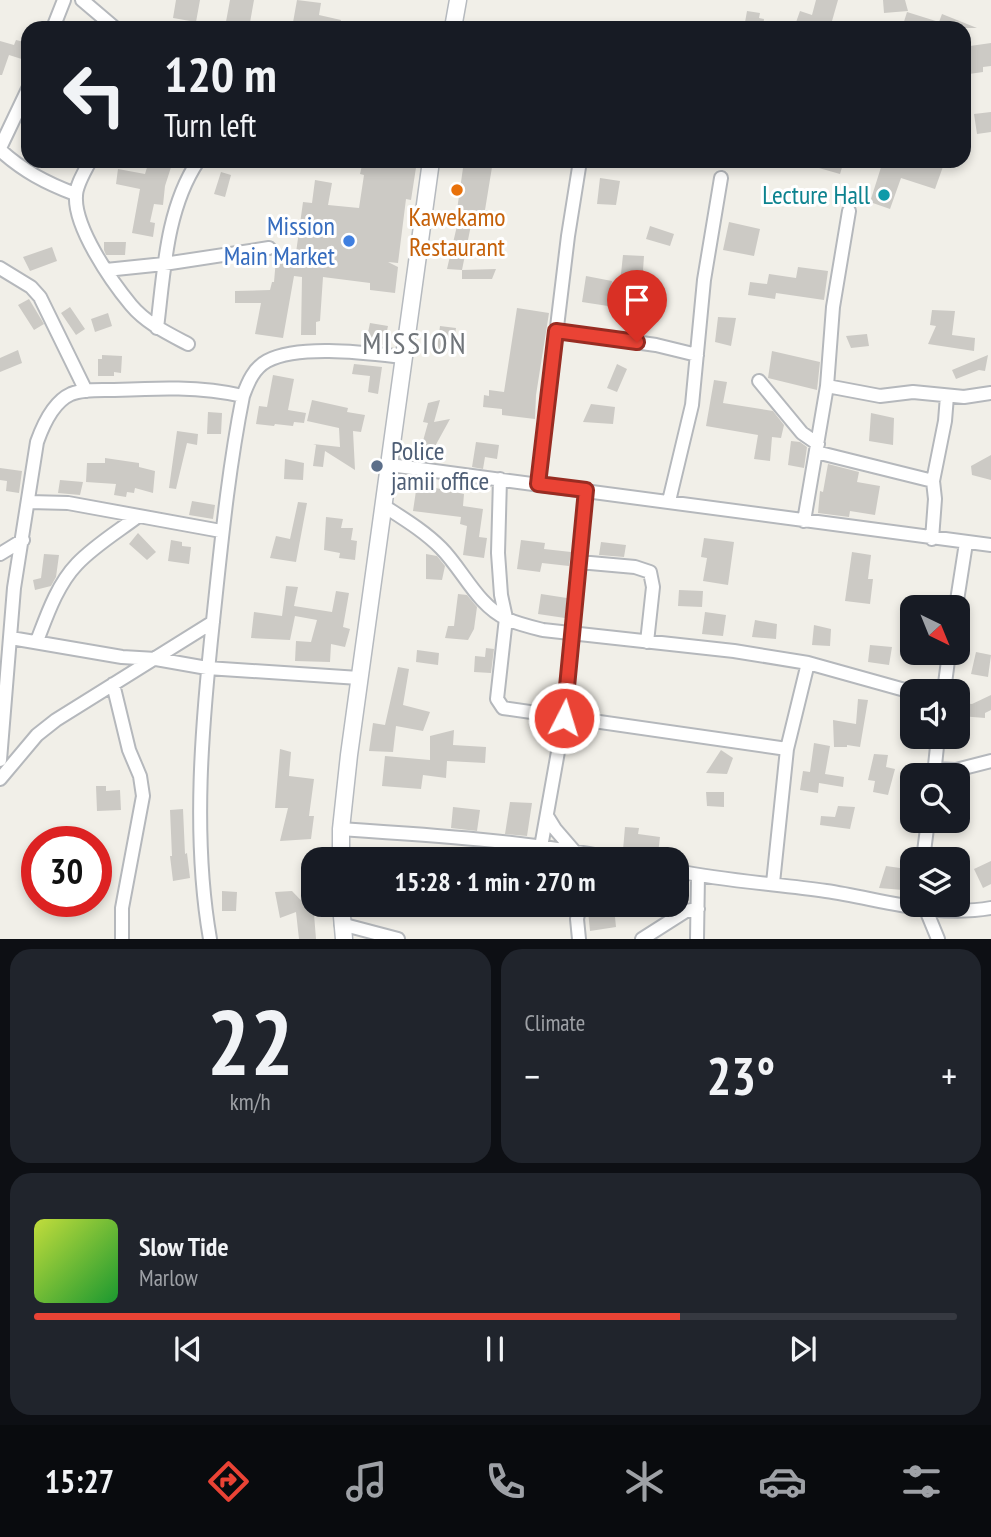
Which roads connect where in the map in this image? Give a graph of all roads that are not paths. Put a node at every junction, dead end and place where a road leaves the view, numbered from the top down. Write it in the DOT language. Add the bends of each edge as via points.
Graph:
graph roads {
  1 [pos="64,0"];
  2 [pos="82,0"];
  3 [pos="458,0"];
  4 [pos="56,21"];
  5 [pos="107,21"];
  6 [pos="454,21"];
  7 [pos="21,104"];
  8 [pos="0,149"];
  9 [pos="21,167"];
  10 [pos="22,168"];
  11 [pos="87,168"];
  12 [pos="194,168"];
  13 [pos="430,168"];
  14 [pos="579,168"];
  15 [pos="721,178"];
  16 [pos="75,194"];
  17 [pos="849,211"];
  18 [pos="269,248"];
  19 [pos="164,264"];
  20 [pos="0,268"];
  21 [pos="106,270"];
  22 [pos="157,328"];
  23 [pos="556,331"];
  24 [pos="188,344"];
  25 [pos="697,355"];
  26 [pos="403,357"];
  27 [pos="759,381"];
  28 [pos="827,386"];
  29 [pos="86,391"];
  30 [pos="991,393"];
  31 [pos="243,396"];
  32 [pos="947,396"];
  33 [pos="817,448"];
  34 [pos="390,466"];
  35 [pos="500,479"];
  36 [pos="933,481"];
  37 [pos="538,484"];
  38 [pos="586,490"];
  39 [pos="669,501"];
  40 [pos="29,502"];
  41 [pos="384,506"];
  42 [pos="137,517"];
  43 [pos="804,521"];
  44 [pos="221,531"];
  45 [pos="932,539"];
  46 [pos="23,540"];
  47 [pos="965,543"];
  48 [pos="991,545"];
  49 [pos="0,554"];
  50 [pos="579,562"];
  51 [pos="958,595"];
  52 [pos="506,618"];
  53 [pos="213,622"];
  54 [pos="572,634"];
  55 [pos="11,638"];
  56 [pos="37,641"];
  57 [pos="647,642"];
  58 [pos="156,659"];
  59 [pos="808,663"];
  60 [pos="207,668"];
  61 [pos="359,678"];
  62 [pos="4,683"];
  63 [pos="113,684"];
  64 [pos="900,689"];
  65 [pos="564,718"];
  66 [pos="2,720"];
  67 [pos="787,749"];
  68 [pos="0,760"];
  69 [pos="991,761"];
  70 [pos="970,766"];
  71 [pos="0,779"];
  72 [pos="547,816"];
  73 [pos="341,830"];
  74 [pos="341,847"];
  75 [pos="541,847"];
  76 [pos="571,847"];
  77 [pos="689,873"];
  78 [pos="698,875"];
  79 [pos="773,883"];
  80 [pos="900,903"];
  81 [pos="991,908"];
  82 [pos="698,909"];
  83 [pos="970,910"];
  84 [pos="577,917"];
  85 [pos="928,917"];
  86 [pos="343,931"];
  87 [pos="122,939"];
  88 [pos="210,939"];
  89 [pos="398,939"];
  90 [pos="579,939"];
  91 [pos="642,939"];
  92 [pos="696,939"];
  93 [pos="938,939"];
  1 -- 4 [label="street"];
  2 -- 5 [label="street"];
  3 -- 6 [label="main road"];
  7 -- 8 [label="street"];
  8 -- 9 [label="street"];
  10 -- 16 [label="street"];
  11 -- 16 [label="street"];
  12 -- 19 [label="street" via="176,208"];
  13 -- 26 [label="main road"];
  14 -- 23 [label="street"];
  15 -- 25 [label="street"];
  16 -- 21 [label="street" via="79,220"];
  17 -- 28 [label="street" via="833,307"];
  18 -- 19 [label="street"];
  19 -- 21 [label="street"];
  19 -- 22 [label="street"];
  20 -- 29 [label="street" via="40,297"];
  21 -- 22 [label="street" via="131,305"];
  22 -- 24 [label="street"];
  23 -- 25 [label="street"];
  23 -- 37 [label="street"];
  25 -- 39 [label="street" via="692,405"];
  26 -- 31 [label="street" via="345,351 289,354 266,361 251,375"];
  26 -- 34 [label="main road"];
  27 -- 33 [label="street"];
  28 -- 32 [label="street" via="868,395 913,392"];
  28 -- 33 [label="street"];
  29 -- 31 [label="street" via="191,388"];
  29 -- 40 [label="street" via="69,395 43,425"];
  30 -- 32 [label="street"];
  31 -- 44 [label="street"];
  32 -- 36 [label="street"];
  33 -- 36 [label="street"];
  33 -- 43 [label="street"];
  34 -- 35 [label="street"];
  34 -- 41 [label="main road"];
  35 -- 37 [label="street"];
  35 -- 52 [label="street" via="498,553"];
  36 -- 45 [label="street"];
  37 -- 38 [label="street"];
  38 -- 39 [label="street"];
  38 -- 50 [label="street"];
  39 -- 43 [label="street"];
  40 -- 42 [label="street" via="68,503"];
  40 -- 46 [label="street"];
  41 -- 52 [label="street" via="439,546 479,596"];
  41 -- 61 [label="main road"];
  42 -- 44 [label="street"];
  42 -- 56 [label="street" via="75,565 59,589"];
  43 -- 45 [label="street"];
  44 -- 53 [label="street"];
  45 -- 47 [label="street"];
  46 -- 49 [label="street"];
  46 -- 55 [label="street"];
  47 -- 48 [label="street"];
  47 -- 51 [label="street"];
  50 -- 54 [label="street"];
  50 -- 57 [label="street" via="650,572 653,587"];
  52 -- 54 [label="street"];
  52 -- 65 [label="street" via="497,699 503,708"];
  53 -- 58 [label="street"];
  53 -- 60 [label="street"];
  54 -- 57 [label="street"];
  54 -- 65 [label="street"];
  55 -- 56 [label="street"];
  55 -- 62 [label="street"];
  56 -- 58 [label="street"];
  57 -- 59 [label="street"];
  58 -- 60 [label="street"];
  58 -- 63 [label="street"];
  59 -- 64 [label="street"];
  59 -- 67 [label="street"];
  60 -- 61 [label="street"];
  60 -- 88 [label="street" via="201,816"];
  61 -- 73 [label="main road"];
  62 -- 66 [label="street"];
  63 -- 71 [label="street" via="37,735"];
  63 -- 87 [label="street" via="143,796 122,908"];
  65 -- 67 [label="street"];
  65 -- 72 [label="street"];
  66 -- 68 [label="street"];
  67 -- 79 [label="street"];
  69 -- 70 [label="street"];
  72 -- 75 [label="street"];
  72 -- 76 [label="street"];
  73 -- 74 [label="main road"];
  73 -- 75 [label="street"];
  77 -- 78 [label="street"];
  78 -- 79 [label="street"];
  78 -- 82 [label="street"];
  79 -- 80 [label="street"];
  81 -- 83 [label="street"];
  82 -- 91 [label="street" via="686,911"];
  82 -- 92 [label="street"];
  84 -- 90 [label="street"];
  85 -- 93 [label="street"];
  86 -- 89 [label="street"];
}
